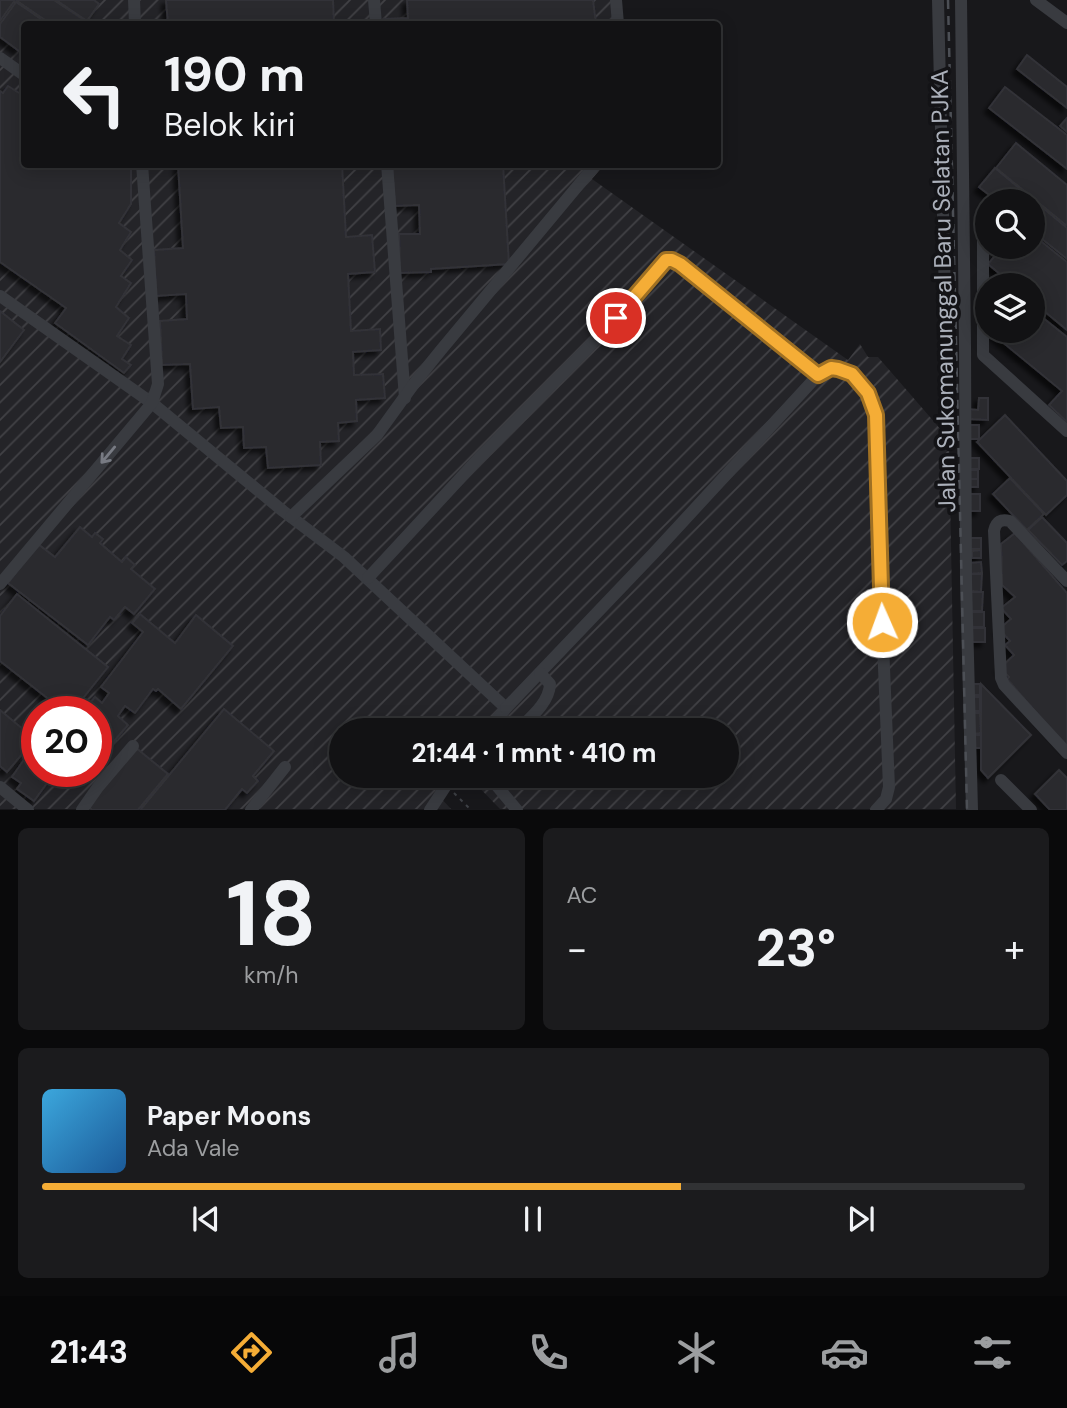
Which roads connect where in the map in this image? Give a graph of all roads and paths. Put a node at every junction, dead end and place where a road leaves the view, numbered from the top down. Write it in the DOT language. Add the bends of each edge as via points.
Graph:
graph roads {
  1 [pos="134,0"];
  2 [pos="374,0"];
  3 [pos="616,0"];
  4 [pos="937,0"];
  5 [pos="961,0"];
  6 [pos="1036,0"];
  7 [pos="135,21"];
  8 [pos="376,21"];
  9 [pos="618,21"];
  10 [pos="1067,23"];
  11 [pos="0,58"];
  12 [pos="21,73"];
  13 [pos="142,168"];
  14 [pos="387,168"];
  15 [pos="593,168"];
  16 [pos="984,259"];
  17 [pos="0,296"];
  18 [pos="818,375"];
  19 [pos="947,385"];
  20 [pos="405,398"];
  21 [pos="152,403"];
  22 [pos="1067,431"];
  23 [pos="290,517"];
  24 [pos="368,578"];
  25 [pos="1067,581"];
  26 [pos="0,584"];
  27 [pos="540,673"];
  28 [pos="506,708"];
  29 [pos="498,718"];
  30 [pos="530,718"];
  31 [pos="133,746"];
  32 [pos="1067,753"];
  33 [pos="285,767"];
  34 [pos="1001,780"];
  35 [pos="0,787"];
  36 [pos="444,788"];
  37 [pos="455,788"];
  38 [pos="499,788"];
  39 [pos="28,810"];
  40 [pos="82,810"];
  41 [pos="251,810"];
  42 [pos="430,810"];
  43 [pos="471,810"];
  44 [pos="517,810"];
  45 [pos="876,810"];
  46 [pos="972,810"];
  47 [pos="1031,810"];
  1 -- 7 [label="street"];
  2 -- 8 [label="street"];
  3 -- 9 [label="street"];
  4 -- 19 [label="street"];
  5 -- 46 [label="street, Jalan Sukomanunggal Baru Selatan PJKA"];
  6 -- 10 [label="street"];
  11 -- 12 [label="street"];
  13 -- 21 [label="street" via="158,384"];
  14 -- 20 [label="street"];
  15 -- 20 [label="street"];
  16 -- 22 [label="street" via="983,355"];
  17 -- 21 [label="street"];
  18 -- 24 [label="street" via="680,264 666,260"];
  18 -- 27 [label="street"];
  18 -- 45 [label="street" via="831,368 852,374 868,393 876,415 889,770 886,799"];
  20 -- 23 [label="street" via="377,435"];
  21 -- 23 [label="street"];
  21 -- 26 [label="street, one-way"];
  23 -- 24 [label="street"];
  24 -- 28 [label="street"];
  25 -- 32 [label="street" via="1010,520 995,525 1003,685"];
  27 -- 28 [label="street"];
  27 -- 30 [label="street" via="550,684 549,693"];
  28 -- 29 [label="street"];
  31 -- 40 [label="street"];
  33 -- 41 [label="street"];
  34 -- 47 [label="street"];
  35 -- 39 [label="street"];
  36 -- 42 [label="street"];
  37 -- 43 [label="path"];
  38 -- 44 [label="street"];
}
